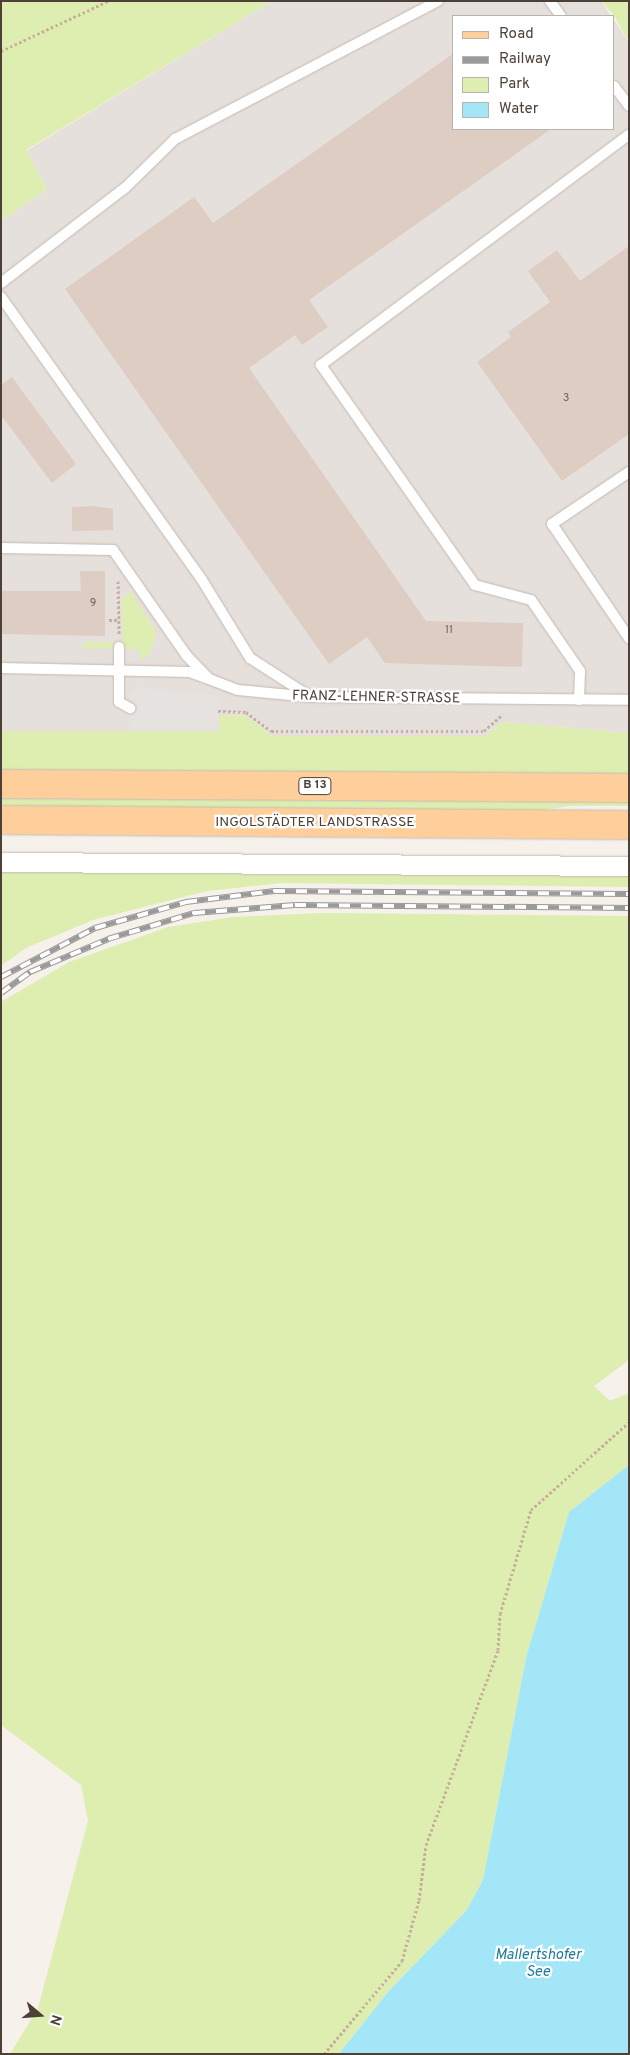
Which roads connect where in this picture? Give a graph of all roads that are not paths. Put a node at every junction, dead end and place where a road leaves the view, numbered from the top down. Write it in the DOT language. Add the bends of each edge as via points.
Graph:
graph roads {
  1 [pos="438,1"];
  2 [pos="550,1"];
  3 [pos="560,15"];
  4 [pos="615,87"];
  5 [pos="629,106"];
  6 [pos="629,135"];
  7 [pos="1,283"];
  8 [pos="1,297"];
  9 [pos="629,472"];
  10 [pos="1,548"];
  11 [pos="629,638"];
  12 [pos="119,647"];
  13 [pos="1,668"];
  14 [pos="118,670"];
  15 [pos="209,679"];
  16 [pos="311,698"];
  17 [pos="579,700"];
  18 [pos="629,700"];
  19 [pos="130,708"];
  20 [pos="1,784"];
  21 [pos="629,788"];
  22 [pos="1,820"];
  23 [pos="629,825"];
  24 [pos="1,862"];
  25 [pos="629,866"];
  1 -- 7 [label="lane" via="175,139 125,188"];
  2 -- 3 [label="lane"];
  4 -- 5 [label="lane"];
  6 -- 17 [label="lane" via="321,365 475,585 531,600 580,672"];
  8 -- 16 [label="lane" via="202,580 250,658"];
  9 -- 11 [label="lane" via="552,524"];
  10 -- 15 [label="lane, FRANZ-LEHNER-STRASSE" via="113,550 187,656"];
  12 -- 14 [label="lane"];
  13 -- 14 [label="lane"];
  14 -- 15 [label="lane" via="190,672"];
  14 -- 19 [label="lane" via="119,702"];
  15 -- 16 [label="lane, FRANZ-LEHNER-STRASSE" via="254,693"];
  16 -- 17 [label="lane, FRANZ-LEHNER-STRASSE"];
  17 -- 18 [label="lane, FRANZ-LEHNER-STRASSE"];
  20 -- 21 [label="main road, B 13"];
  22 -- 23 [label="main road, INGOLSTÄDTER LANDSTRASSE"];
  24 -- 25 [label="street"];
}
